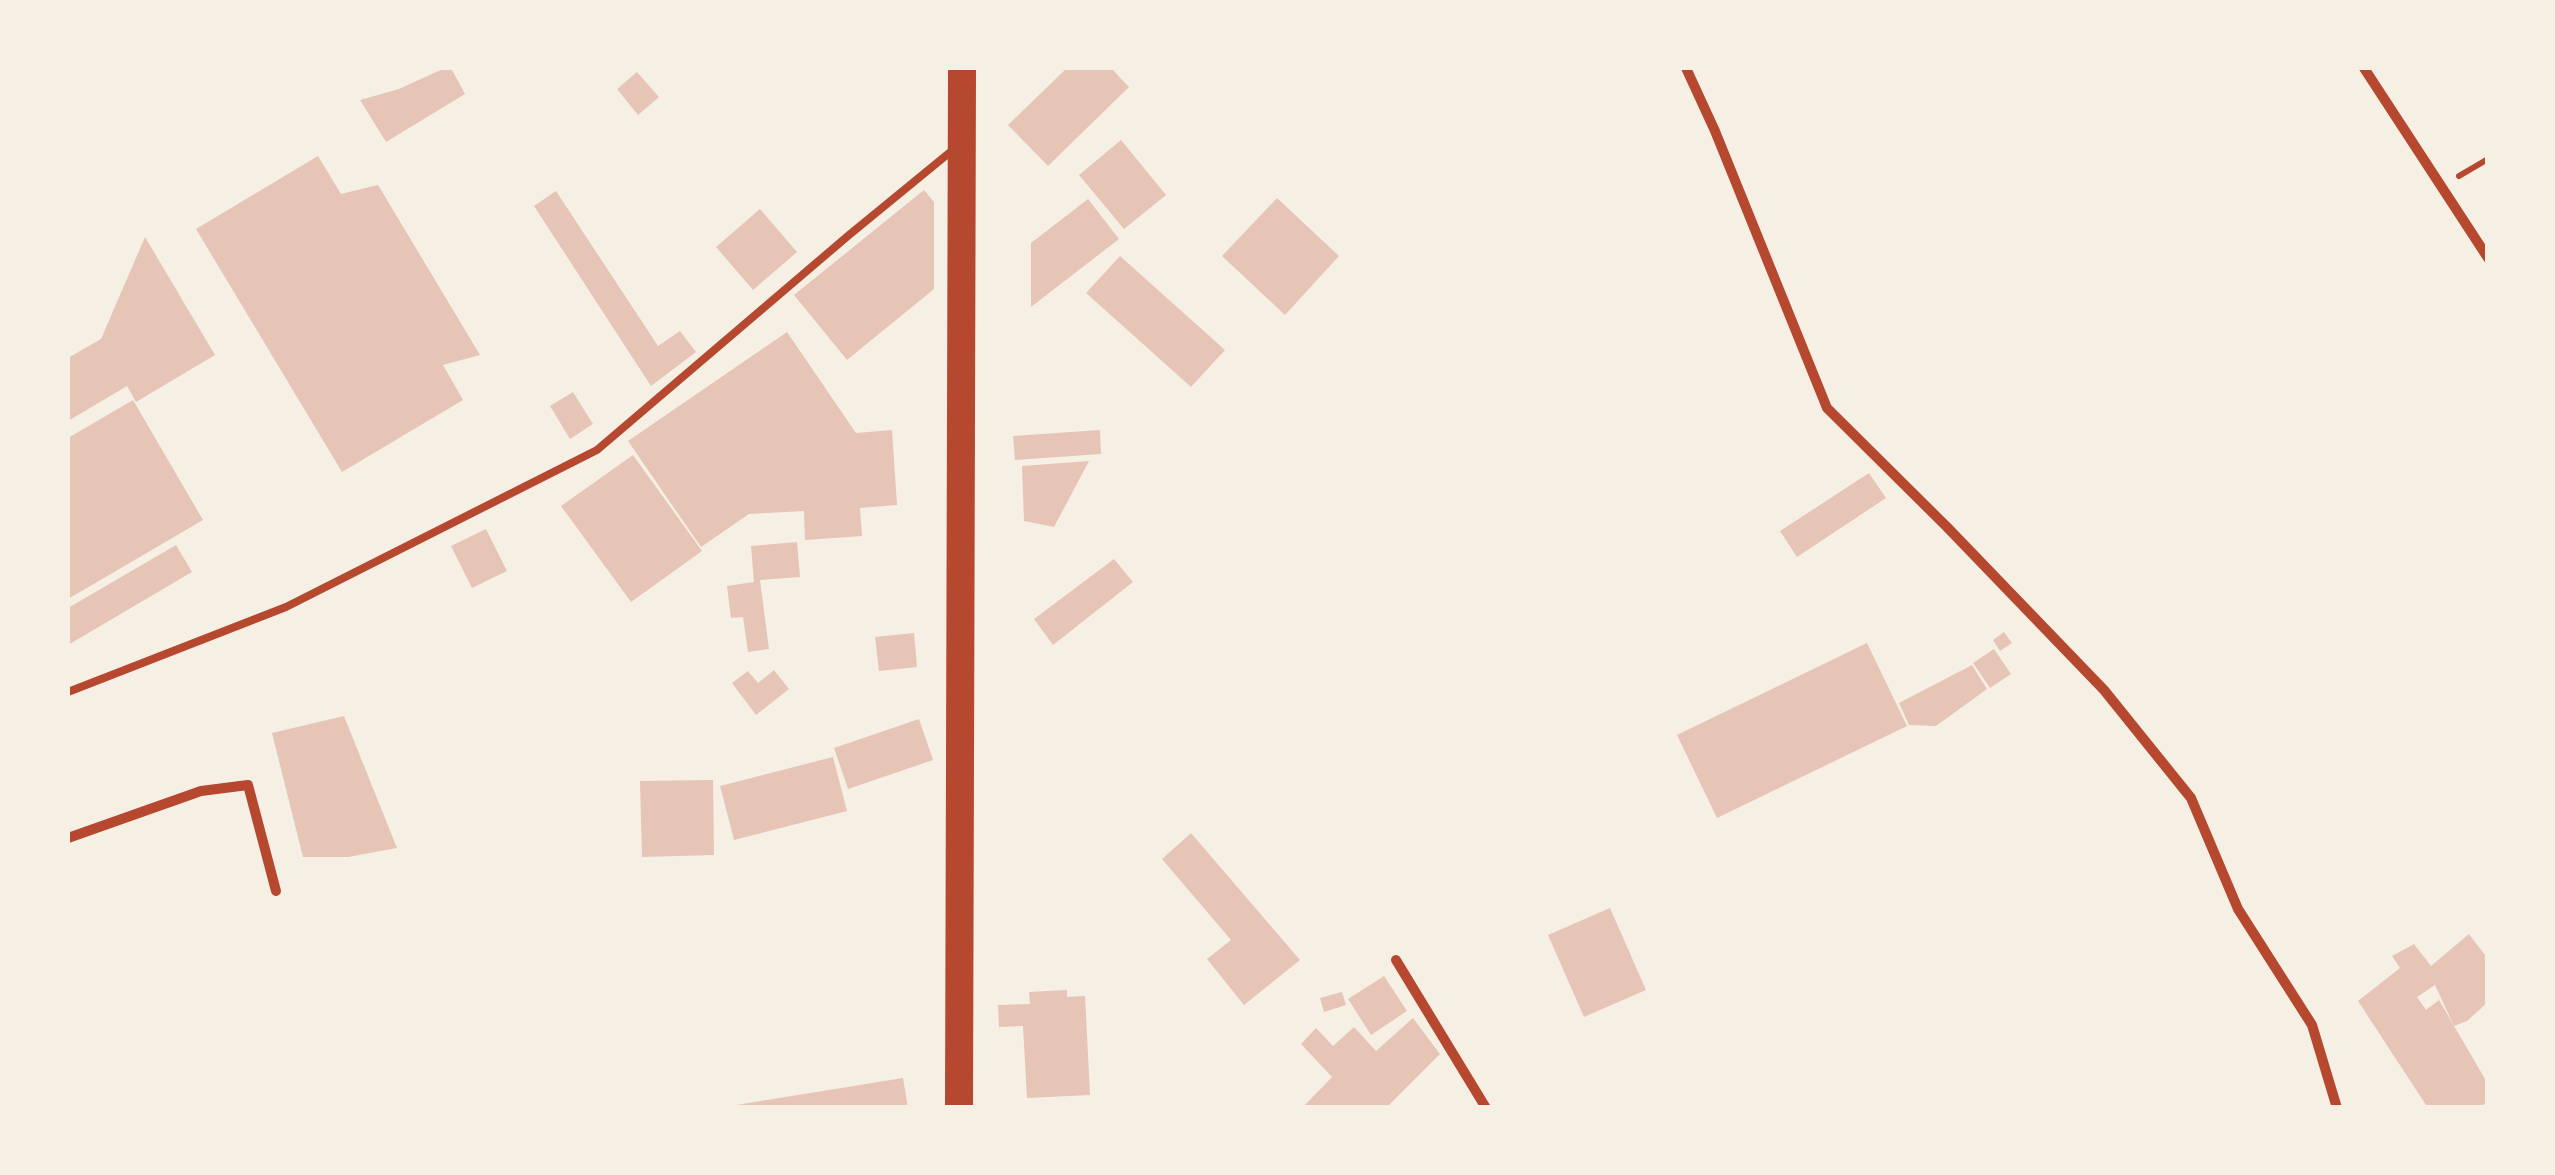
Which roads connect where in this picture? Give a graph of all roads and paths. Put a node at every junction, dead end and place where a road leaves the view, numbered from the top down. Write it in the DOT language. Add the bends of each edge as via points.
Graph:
graph roads {
  1 [pos="962,68"];
  2 [pos="1686,68"];
  3 [pos="2364,68"];
  4 [pos="962,143"];
  5 [pos="2488,258"];
  6 [pos="68,692"];
  7 [pos="68,838"];
  8 [pos="276,890"];
  9 [pos="1396,960"];
  10 [pos="959,1108"];
  11 [pos="1486,1108"];
  12 [pos="2336,1108"];
  1 -- 4 [label="highway"];
  2 -- 12 [label="street" via="1828,408 2104,690 2191,798 2238,909 2312,1025"];
  3 -- 5 [label="street"];
  4 -- 6 [label="lane" via="596,450 286,607"];
  4 -- 10 [label="highway"];
  7 -- 8 [label="street" via="201,791 248,785"];
  9 -- 11 [label="street"];
}
